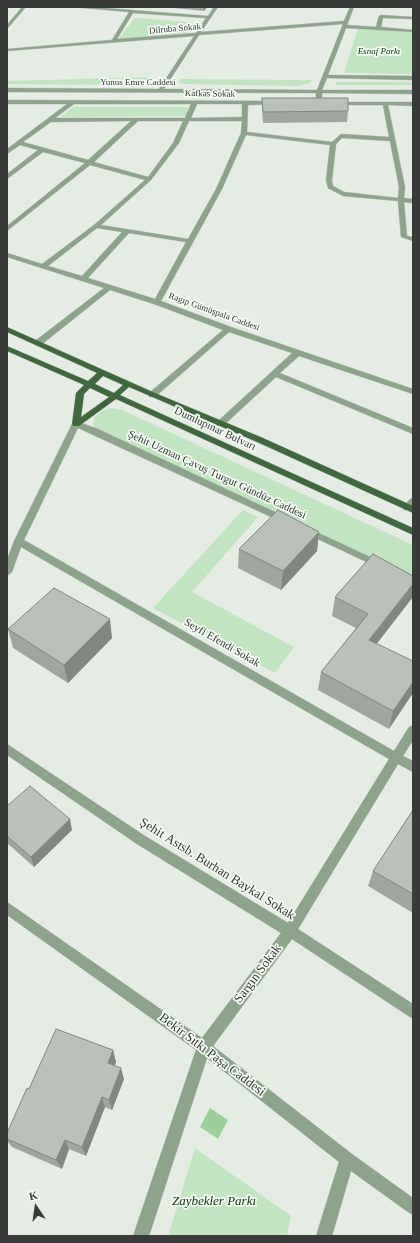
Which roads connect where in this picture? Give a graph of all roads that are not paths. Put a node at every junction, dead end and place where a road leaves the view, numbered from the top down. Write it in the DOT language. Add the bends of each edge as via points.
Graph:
graph roads {
  1 [pos="24,7"];
  2 [pos="74,7"];
  3 [pos="168,7"];
  4 [pos="216,7"];
  5 [pos="352,7"];
  6 [pos="132,11"];
  7 [pos="164,14"];
  8 [pos="209,18"];
  9 [pos="413,18"];
  10 [pos="344,24"];
  11 [pos="7,28"];
  12 [pos="378,29"];
  13 [pos="413,31"];
  14 [pos="198,35"];
  15 [pos="113,42"];
  16 [pos="7,50"];
  17 [pos="325,76"];
  18 [pos="413,78"];
  19 [pos="7,90"];
  20 [pos="160,91"];
  21 [pos="319,91"];
  22 [pos="413,92"];
  23 [pos="7,102"];
  24 [pos="20,102"];
  25 [pos="73,102"];
  26 [pos="195,102"];
  27 [pos="245,103"];
  28 [pos="284,103"];
  29 [pos="319,103"];
  30 [pos="327,103"];
  31 [pos="385,104"];
  32 [pos="413,104"];
  33 [pos="14,106"];
  34 [pos="137,119"];
  35 [pos="186,119"];
  36 [pos="245,119"];
  37 [pos="50,120"];
  38 [pos="244,133"];
  39 [pos="392,139"];
  40 [pos="19,143"];
  41 [pos="333,144"];
  42 [pos="43,148"];
  43 [pos="7,152"];
  44 [pos="90,162"];
  45 [pos="7,177"];
  46 [pos="149,179"];
  47 [pos="401,201"];
  48 [pos="413,201"];
  49 [pos="96,226"];
  50 [pos="7,229"];
  51 [pos="127,231"];
  52 [pos="413,239"];
  53 [pos="191,241"];
  54 [pos="7,255"];
  55 [pos="44,265"];
  56 [pos="84,278"];
  57 [pos="109,287"];
  58 [pos="157,302"];
  59 [pos="7,329"];
  60 [pos="228,329"];
  61 [pos="38,343"];
  62 [pos="7,348"];
  63 [pos="298,353"];
  64 [pos="102,373"];
  65 [pos="274,373"];
  66 [pos="128,384"];
  67 [pos="89,385"];
  68 [pos="413,392"];
  69 [pos="152,395"];
  70 [pos="115,396"];
  71 [pos="76,424"];
  72 [pos="220,424"];
  73 [pos="413,431"];
  74 [pos="411,506"];
  75 [pos="413,532"];
  76 [pos="19,541"];
  77 [pos="391,570"];
  78 [pos="7,572"];
  79 [pos="413,730"];
  80 [pos="7,749"];
  81 [pos="396,758"];
  82 [pos="413,767"];
  83 [pos="7,908"];
  84 [pos="290,931"];
  85 [pos="413,1012"];
  86 [pos="204,1047"];
  87 [pos="347,1159"];
  88 [pos="413,1207"];
  89 [pos="141,1236"];
  90 [pos="324,1236"];
  1 -- 11 [label="street"];
  2 -- 6 [label="street"];
  3 -- 7 [label="street"];
  4 -- 8 [label="street"];
  5 -- 10 [label="street"];
  6 -- 7 [label="street"];
  6 -- 15 [label="street"];
  7 -- 8 [label="street"];
  8 -- 14 [label="street"];
  9 -- 12 [label="street" via="381,16"];
  10 -- 12 [label="street, Dilruba Sokak"];
  10 -- 14 [label="street, Dilruba Sokak"];
  10 -- 17 [label="street"];
  12 -- 13 [label="street, Dilruba Sokak"];
  14 -- 15 [label="street, Dilruba Sokak"];
  14 -- 20 [label="street"];
  15 -- 16 [label="street, Dilruba Sokak"];
  17 -- 18 [label="street"];
  17 -- 21 [label="street"];
  19 -- 20 [label="street, Yunus Emre Caddesi"];
  20 -- 21 [label="street, Yunus Emre Caddesi"];
  21 -- 22 [label="street, Yunus Emre Caddesi"];
  21 -- 29 [label="street"];
  23 -- 24 [label="street, Kafkas Sokak"];
  24 -- 25 [label="street, Kafkas Sokak"];
  24 -- 33 [label="street"];
  25 -- 26 [label="street, Kafkas Sokak"];
  25 -- 37 [label="street"];
  26 -- 27 [label="street, Kafkas Sokak"];
  26 -- 35 [label="street"];
  27 -- 28 [label="street, Kafkas Sokak"];
  27 -- 36 [label="street"];
  30 -- 31 [label="street"];
  31 -- 32 [label="street"];
  31 -- 39 [label="street"];
  34 -- 35 [label="street"];
  34 -- 37 [label="street"];
  34 -- 44 [label="street"];
  35 -- 36 [label="street"];
  35 -- 46 [label="street" via="176,143"];
  36 -- 38 [label="street"];
  37 -- 40 [label="street"];
  38 -- 41 [label="street"];
  38 -- 53 [label="street" via="219,189"];
  39 -- 41 [label="street" via="341,136"];
  39 -- 47 [label="street" via="402,187"];
  40 -- 42 [label="street"];
  40 -- 43 [label="street"];
  41 -- 47 [label="street" via="330,187 343,194"];
  42 -- 44 [label="street"];
  42 -- 45 [label="street"];
  44 -- 46 [label="street"];
  44 -- 50 [label="street"];
  46 -- 49 [label="street"];
  47 -- 48 [label="street"];
  47 -- 52 [label="street" via="404,237"];
  49 -- 51 [label="street"];
  49 -- 55 [label="street"];
  51 -- 53 [label="street"];
  51 -- 56 [label="street"];
  53 -- 58 [label="street"];
  54 -- 55 [label="street, Ragıp Gümüşpala Caddesi"];
  55 -- 56 [label="street, Ragıp Gümüşpala Caddesi"];
  56 -- 57 [label="street, Ragıp Gümüşpala Caddesi"];
  57 -- 58 [label="street, Ragıp Gümüşpala Caddesi"];
  57 -- 61 [label="street"];
  58 -- 60 [label="street, Ragıp Gümüşpala Caddesi"];
  59 -- 61 [label="main road, Dumlupınar Bulvarı"];
  60 -- 63 [label="street, Ragıp Gümüşpala Caddesi"];
  60 -- 69 [label="street"];
  61 -- 64 [label="main road, Dumlupınar Bulvarı"];
  62 -- 67 [label="main road, Dumlupınar Bulvarı"];
  63 -- 65 [label="street"];
  63 -- 68 [label="street, Ragıp Gümüşpala Caddesi"];
  64 -- 66 [label="main road, Dumlupınar Bulvarı"];
  64 -- 67 [label="main road"];
  65 -- 72 [label="street"];
  65 -- 73 [label="street"];
  66 -- 69 [label="main road, Dumlupınar Bulvarı"];
  66 -- 70 [label="main road"];
  67 -- 70 [label="main road, Dumlupınar Bulvarı"];
  67 -- 71 [label="main road" via="80,393"];
  69 -- 72 [label="main road, Dumlupınar Bulvarı"];
  70 -- 71 [label="main road"];
  70 -- 75 [label="main road, Dumlupınar Bulvarı"];
  71 -- 76 [label="street"];
  71 -- 77 [label="street, Şehit Uzman Çavuş Turgut Gündüz Caddesi"];
  72 -- 74 [label="main road, Dumlupınar Bulvarı"];
  76 -- 78 [label="street"];
  76 -- 81 [label="street, Seyfi Efendi Sokak"];
  79 -- 81 [label="street, Sargın Sokak"];
  80 -- 84 [label="street, Şehit Astsb. Burhan Baykal Sokak" via="141,840"];
  81 -- 82 [label="street, Seyfi Efendi Sokak"];
  81 -- 84 [label="street, Sargın Sokak"];
  83 -- 86 [label="street, Bekir Sıtkı Paşa Caddesi"];
  84 -- 85 [label="street, Şehit Astsb. Burhan Baykal Sokak"];
  84 -- 86 [label="street, Sargın Sokak"];
  86 -- 87 [label="street, Bekir Sıtkı Paşa Caddesi"];
  86 -- 89 [label="street, Sargın Sokak"];
  87 -- 88 [label="street, Bekir Sıtkı Paşa Caddesi"];
  87 -- 90 [label="street"];
}
